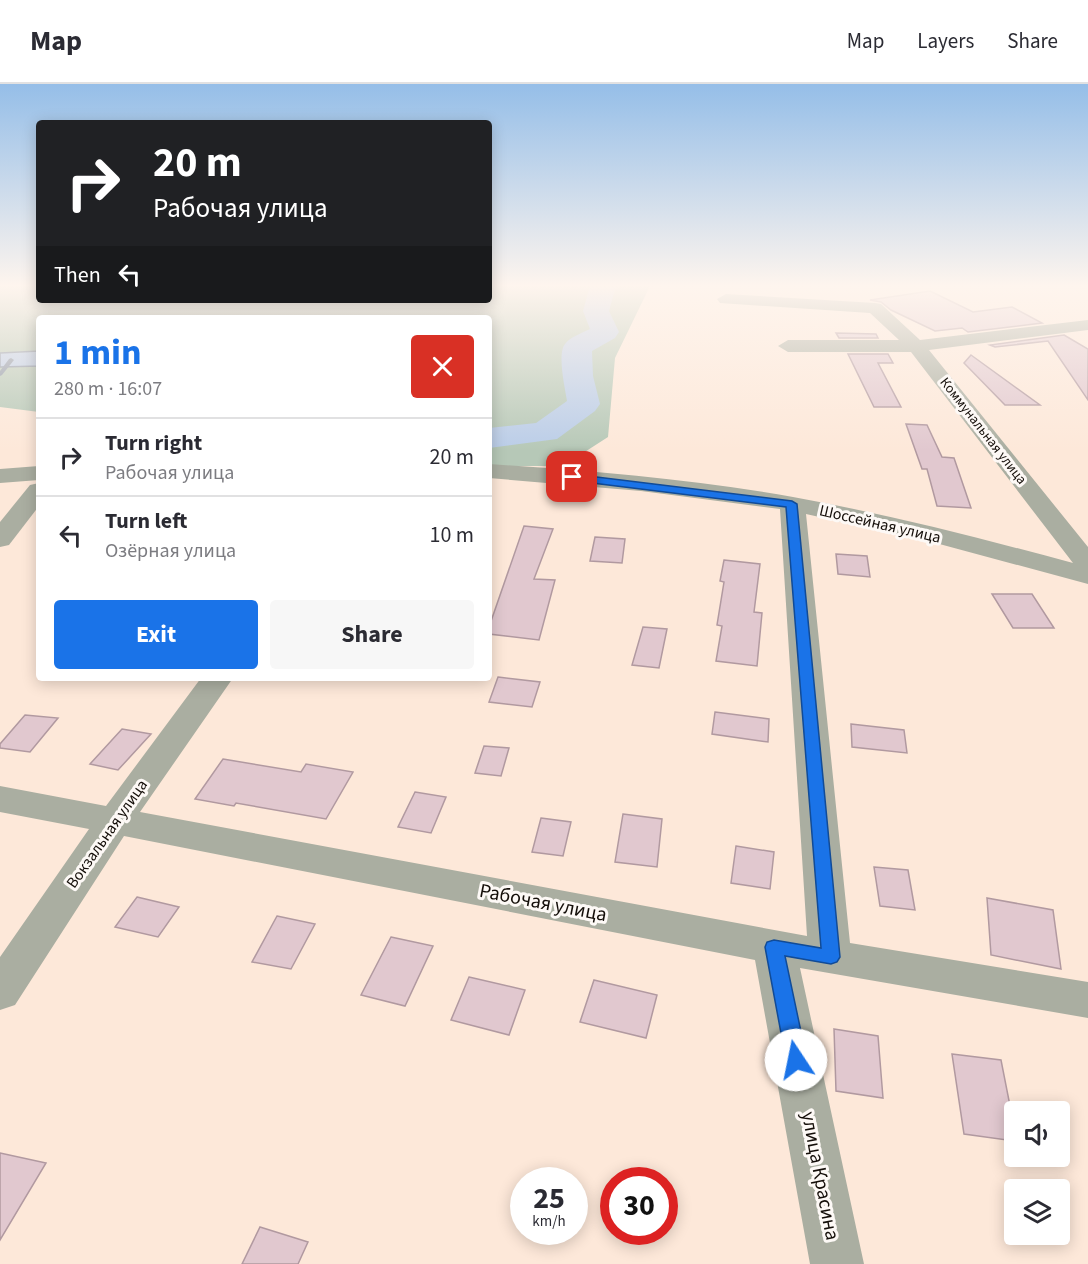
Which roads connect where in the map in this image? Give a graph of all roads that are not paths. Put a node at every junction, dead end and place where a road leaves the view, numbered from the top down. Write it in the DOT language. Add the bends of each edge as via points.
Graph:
graph roads {
  1 [pos="911,341"];
  2 [pos="971,341"];
  3 [pos="788,346"];
  4 [pos="916,346"];
  5 [pos="492,471"];
  6 [pos="36,473"];
  7 [pos="0,476"];
  8 [pos="36,494"];
  9 [pos="792,504"];
  10 [pos="0,539"];
  11 [pos="1088,565"];
  12 [pos="1088,576"];
  13 [pos="215,681"];
  14 [pos="0,799"];
  15 [pos="114,822"];
  16 [pos="774,947"];
  17 [pos="831,957"];
  18 [pos="0,992"];
  19 [pos="1088,1000"];
  20 [pos="837,1264"];
  1 -- 4 [label="street, Коммунальная улица"];
  2 -- 4 [label="street"];
  3 -- 4 [label="street"];
  4 -- 11 [label="street, Коммунальная улица"];
  5 -- 9 [label="street, Шоссейная улица" via="664,487"];
  6 -- 7 [label="street"];
  8 -- 10 [label="street"];
  9 -- 12 [label="street, Шоссейная улица" via="977,545"];
  9 -- 17 [label="street"];
  13 -- 15 [label="street, Вокзальная улица"];
  14 -- 15 [label="street, Рабочая улица"];
  15 -- 16 [label="street, Рабочая улица"];
  15 -- 18 [label="street, Вокзальная улица"];
  16 -- 17 [label="street, Рабочая улица"];
  16 -- 20 [label="street, улица Красина"];
  17 -- 19 [label="street, Рабочая улица"];
}
